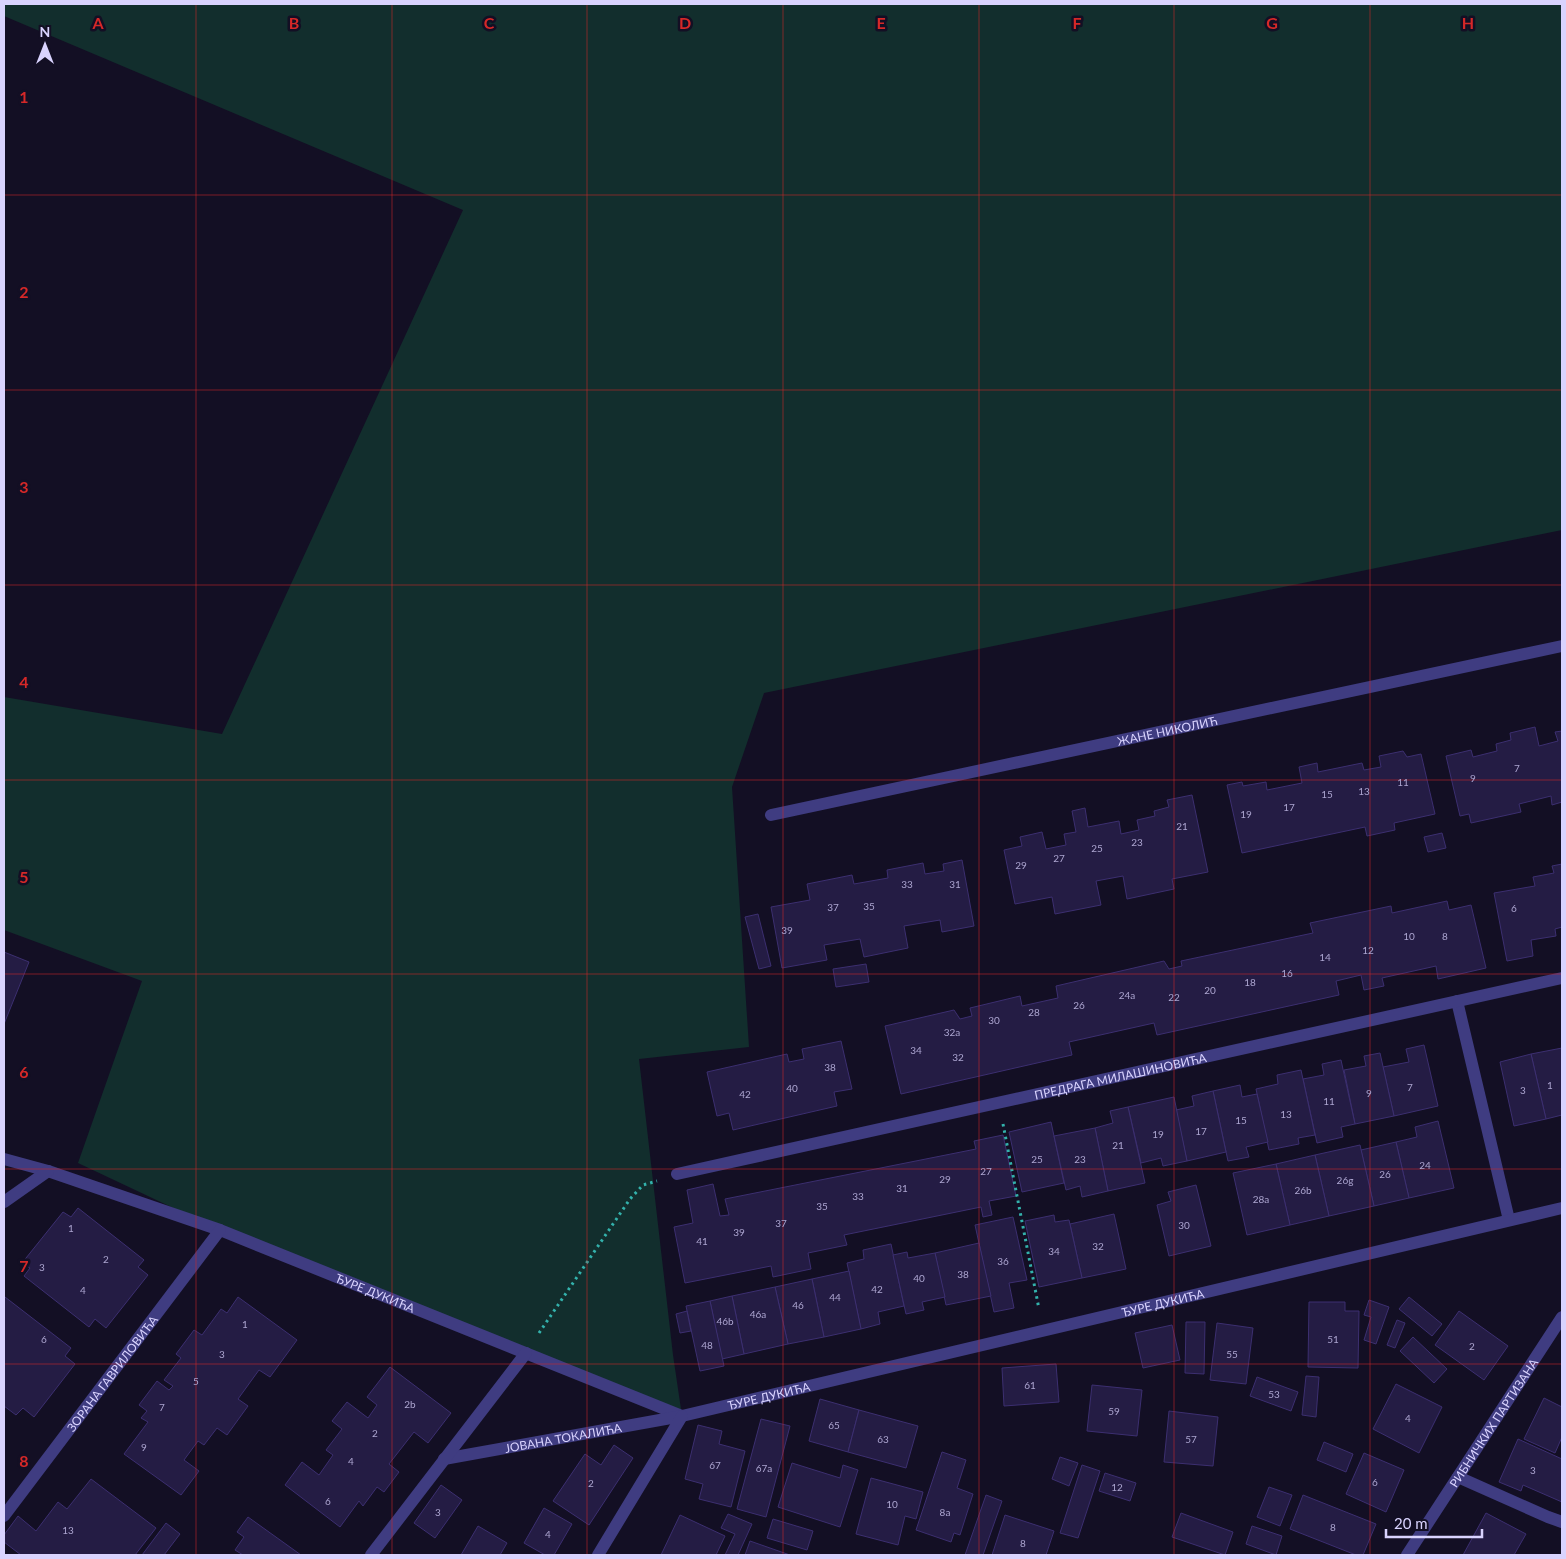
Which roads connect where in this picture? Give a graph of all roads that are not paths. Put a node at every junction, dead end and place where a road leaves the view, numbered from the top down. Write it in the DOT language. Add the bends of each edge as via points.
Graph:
graph roads {
  1 [pos="1562,646"];
  2 [pos="771,815"];
  3 [pos="1562,978"];
  4 [pos="1457,1001"];
  5 [pos="4,1159"];
  6 [pos="48,1171"];
  7 [pos="677,1174"];
  8 [pos="4,1202"];
  9 [pos="1562,1208"];
  10 [pos="1509,1220"];
  11 [pos="220,1230"];
  12 [pos="1562,1317"];
  13 [pos="526,1353"];
  14 [pos="682,1416"];
  15 [pos="444,1459"];
  16 [pos="1458,1477"];
  17 [pos="4,1516"];
  18 [pos="1562,1522"];
  19 [pos="371,1555"];
  20 [pos="598,1555"];
  21 [pos="1407,1555"];
  1 -- 2 [label="street, ЖАНЕ НИКОЛИЋ"];
  3 -- 4 [label="street, ПРЕДРАГА МИЛАШИНОВИЋА"];
  4 -- 7 [label="street, ПРЕДРАГА МИЛАШИНОВИЋА"];
  4 -- 10 [label="street"];
  5 -- 6 [label="street, ЂУРЕ ДУКИЋА"];
  6 -- 8 [label="street"];
  6 -- 11 [label="street, ЂУРЕ ДУКИЋА"];
  9 -- 10 [label="street, ЂУРЕ ДУКИЋА"];
  10 -- 14 [label="street, ЂУРЕ ДУКИЋА"];
  11 -- 13 [label="street, ЂУРЕ ДУКИЋА"];
  11 -- 17 [label="street, ЗОРАНА ГАВРИЛОВИЋА"];
  12 -- 16 [label="street, РИБНИЧКИХ ПАРТИЗАНА"];
  13 -- 14 [label="street, ЂУРЕ ДУКИЋА"];
  13 -- 15 [label="street"];
  14 -- 15 [label="street, ЈОВАНА ТОКАЛИЋА"];
  14 -- 20 [label="street"];
  15 -- 19 [label="street"];
  16 -- 18 [label="street"];
  16 -- 21 [label="street, РИБНИЧКИХ ПАРТИЗАНА"];
}
